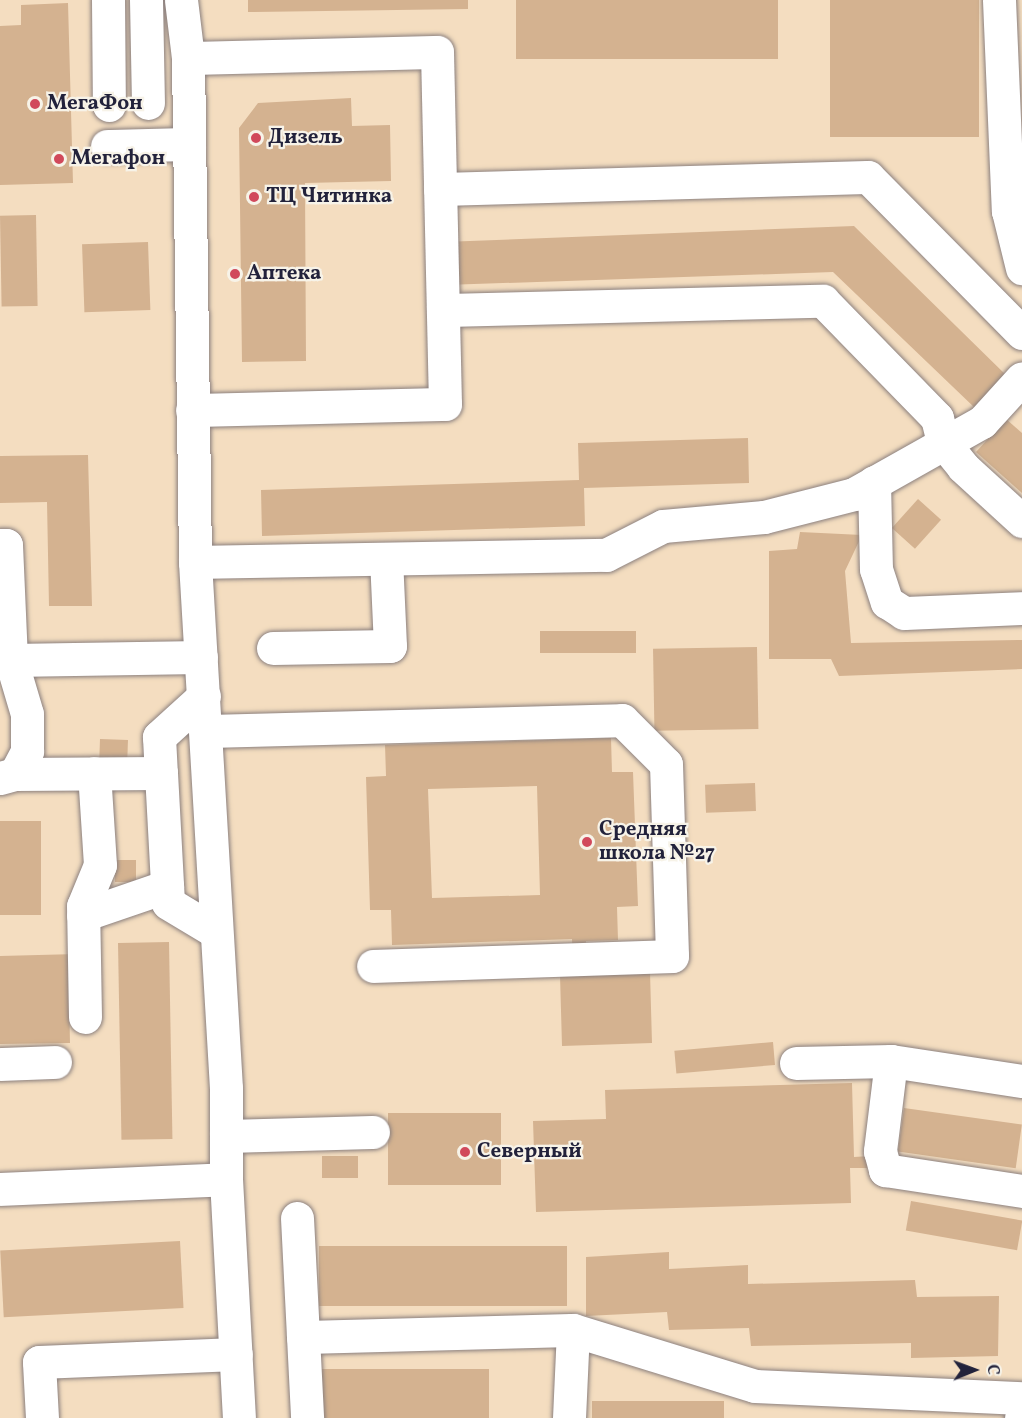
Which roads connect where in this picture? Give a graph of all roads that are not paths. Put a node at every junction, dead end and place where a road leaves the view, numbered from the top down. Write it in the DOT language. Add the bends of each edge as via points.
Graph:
graph roads {
  1 [pos="108,0"];
  2 [pos="146,0"];
  3 [pos="181,0"];
  4 [pos="999,0"];
  5 [pos="189,57"];
  6 [pos="148,103"];
  7 [pos="109,105"];
  8 [pos="189,144"];
  9 [pos="107,146"];
  10 [pos="440,189"];
  11 [pos="1015,218"];
  12 [pos="1022,268"];
  13 [pos="443,310"];
  14 [pos="1022,333"];
  15 [pos="1022,378"];
  16 [pos="192,410"];
  17 [pos="944,442"];
  18 [pos="874,482"];
  19 [pos="1022,521"];
  20 [pos="0,545"];
  21 [pos="386,559"];
  22 [pos="195,562"];
  23 [pos="1022,608"];
  24 [pos="273,648"];
  25 [pos="201,657"];
  26 [pos="11,660"];
  27 [pos="204,696"];
  28 [pos="206,731"];
  29 [pos="94,773"];
  30 [pos="161,773"];
  31 [pos="8,776"];
  32 [pos="167,886"];
  33 [pos="83,915"];
  34 [pos="216,932"];
  35 [pos="373,966"];
  36 [pos="84,1017"];
  37 [pos="891,1061"];
  38 [pos="55,1062"];
  39 [pos="796,1063"];
  40 [pos="0,1064"];
  41 [pos="1022,1082"];
  42 [pos="372,1132"];
  43 [pos="226,1136"];
  44 [pos="226,1179"];
  45 [pos="0,1190"];
  46 [pos="1022,1191"];
  47 [pos="297,1218"];
  48 [pos="573,1330"];
  49 [pos="303,1337"];
  50 [pos="236,1354"];
  51 [pos="1022,1398"];
  52 [pos="42,1418"];
  53 [pos="239,1418"];
  54 [pos="308,1418"];
  55 [pos="569,1418"];
  1 -- 7 [label="street"];
  2 -- 6 [label="street"];
  3 -- 5 [label="street"];
  4 -- 11 [label="street"];
  5 -- 8 [label="street"];
  5 -- 10 [label="street" via="437,52"];
  8 -- 9 [label="street"];
  8 -- 16 [label="street"];
  10 -- 13 [label="street"];
  10 -- 14 [label="street" via="868,177"];
  11 -- 12 [label="street"];
  13 -- 16 [label="street" via="445,404"];
  13 -- 17 [label="street" via="823,301 937,418"];
  15 -- 17 [label="street" via="982,422"];
  16 -- 22 [label="street"];
  17 -- 18 [label="street"];
  17 -- 19 [label="street" via="963,467"];
  18 -- 21 [label="street" via="854,494 764,517 663,526 606,555"];
  18 -- 23 [label="street" via="876,569 887,602 904,613"];
  20 -- 26 [label="street" via="6,545"];
  21 -- 22 [label="street"];
  21 -- 24 [label="street" via="390,646"];
  22 -- 25 [label="street"];
  25 -- 26 [label="street"];
  25 -- 27 [label="street"];
  26 -- 31 [label="street" via="27,714 27,752"];
  27 -- 28 [label="street"];
  27 -- 30 [label="street" via="159,737"];
  28 -- 34 [label="street"];
  28 -- 35 [label="street" via="622,720 666,764 672,956"];
  29 -- 30 [label="street"];
  29 -- 31 [label="street"];
  29 -- 33 [label="street" via="100,865 82,906"];
  30 -- 32 [label="street"];
  32 -- 33 [label="street"];
  32 -- 34 [label="street" via="168,903"];
  33 -- 36 [label="street"];
  34 -- 43 [label="street"];
  37 -- 39 [label="street"];
  37 -- 41 [label="street"];
  37 -- 46 [label="street" via="880,1151 885,1170"];
  38 -- 40 [label="street"];
  42 -- 43 [label="street"];
  43 -- 44 [label="street"];
  44 -- 45 [label="street"];
  44 -- 50 [label="street"];
  47 -- 49 [label="street"];
  48 -- 49 [label="street"];
  48 -- 51 [label="street" via="755,1386"];
  48 -- 55 [label="street"];
  49 -- 54 [label="street"];
  50 -- 52 [label="street" via="39,1362"];
  50 -- 53 [label="street"];
}
